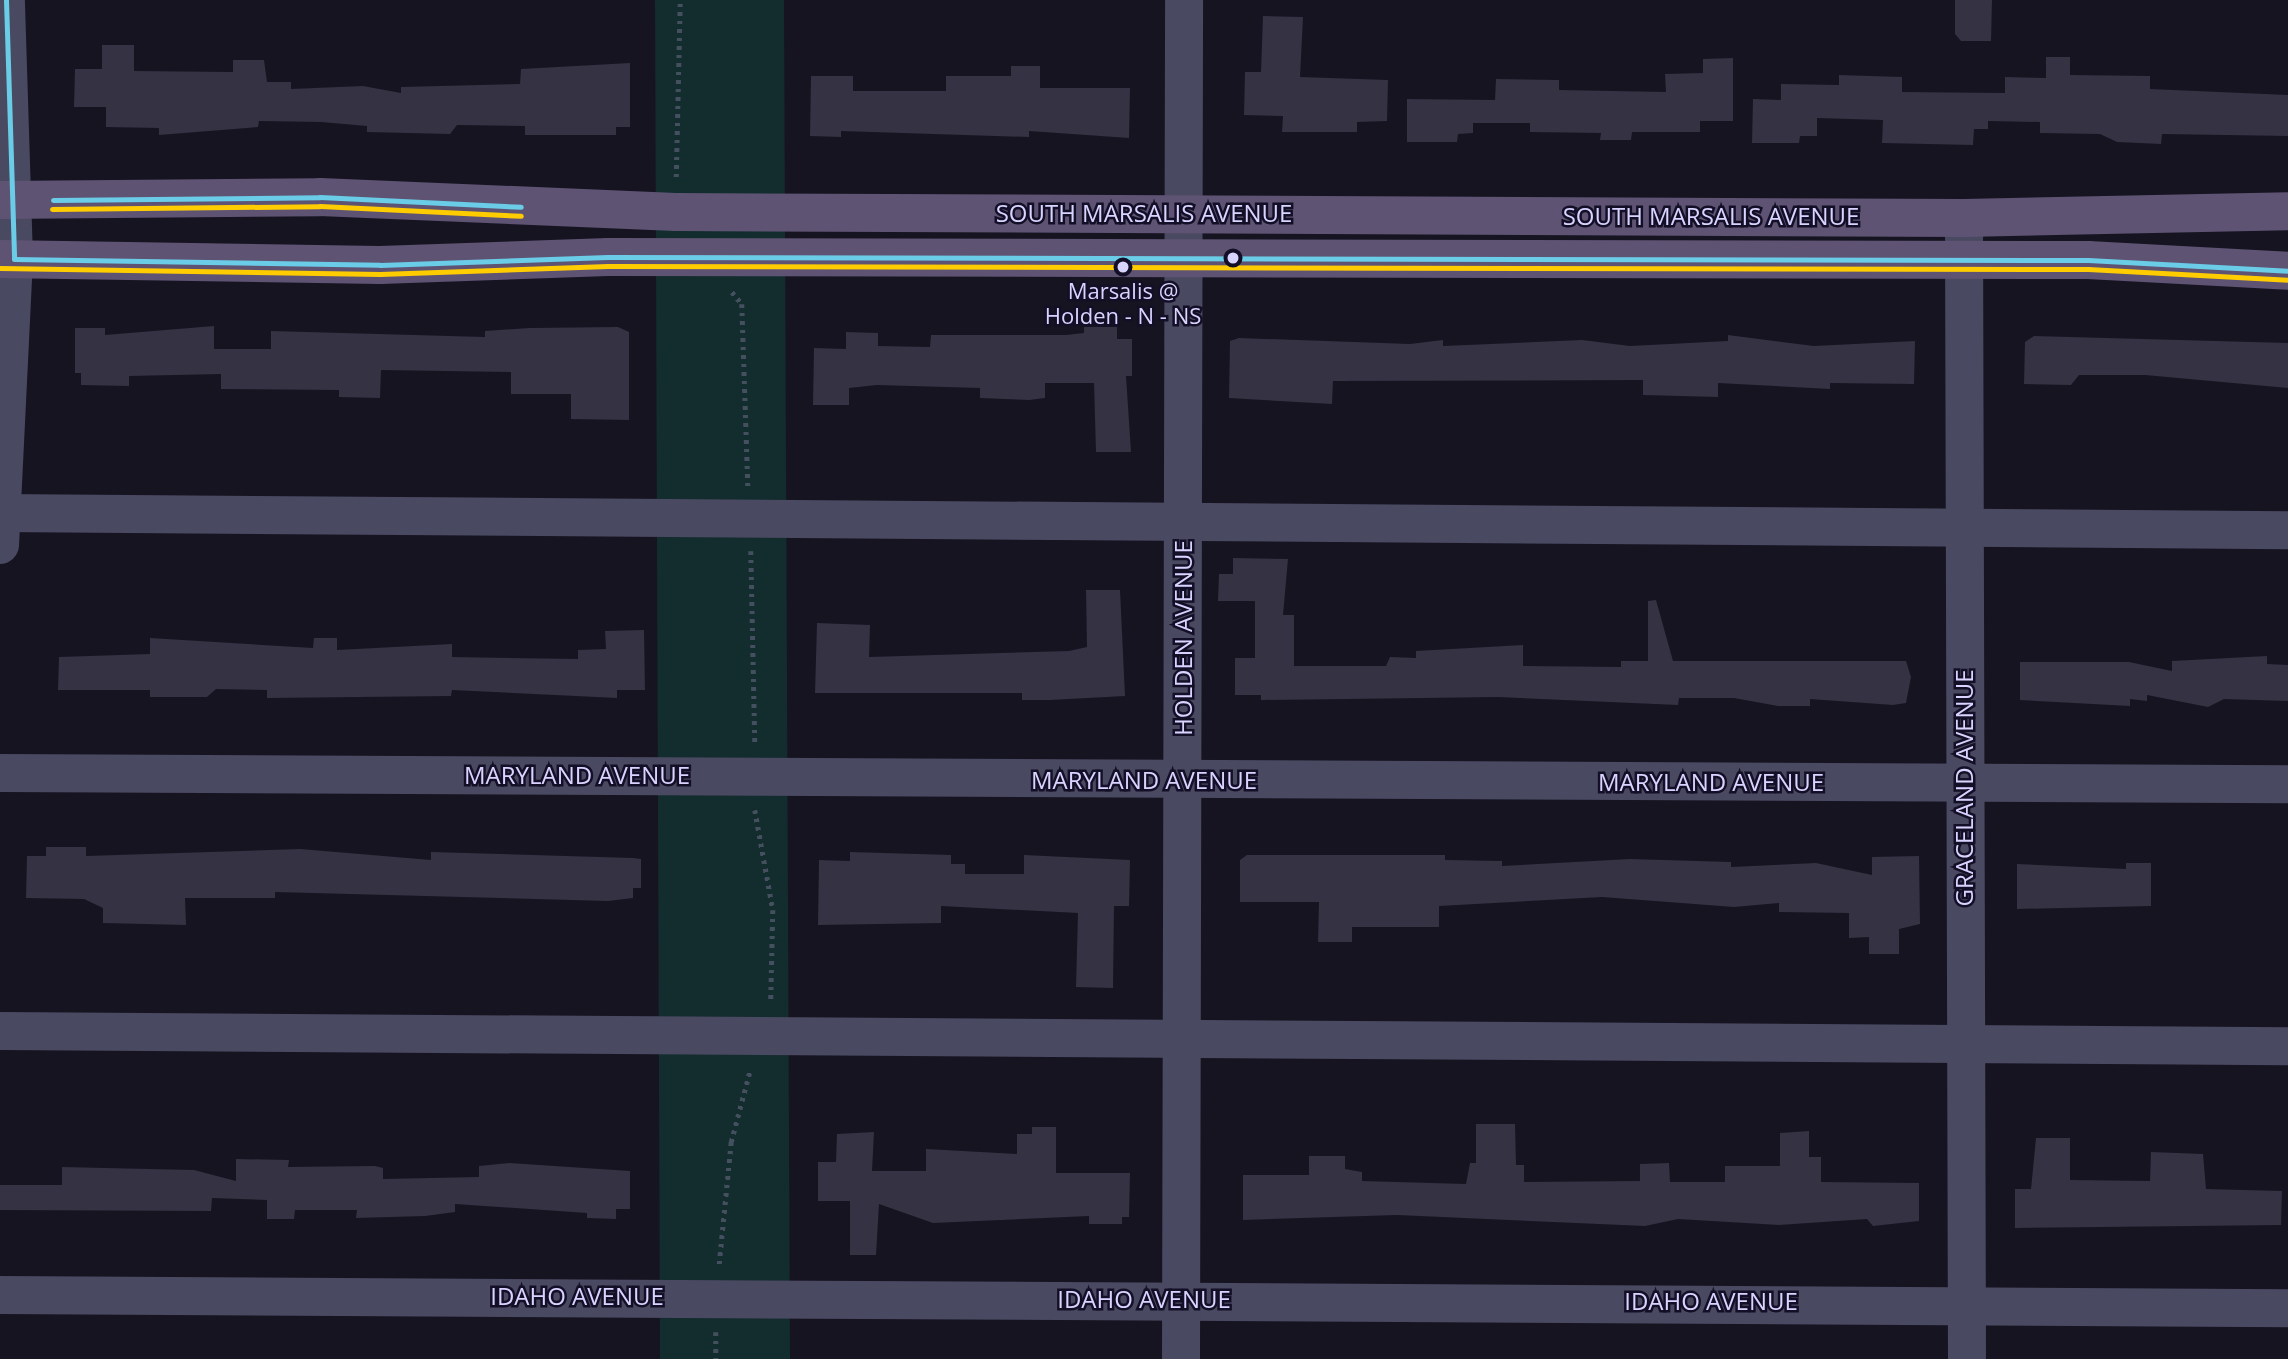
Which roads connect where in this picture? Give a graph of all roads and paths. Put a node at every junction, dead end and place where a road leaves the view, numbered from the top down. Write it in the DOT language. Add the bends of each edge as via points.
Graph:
graph roads {
  1 [pos="6,0"];
  2 [pos="680,0"];
  3 [pos="1184,0"];
  4 [pos="676,191"];
  5 [pos="7,200"];
  6 [pos="2288,211"];
  7 [pos="1184,213"];
  8 [pos="1964,218"];
  9 [pos="1184,256"];
  10 [pos="7,259"];
  11 [pos="1964,259"];
  12 [pos="2288,271"];
  13 [pos="1184,519"];
  14 [pos="1,523"];
  15 [pos="1962,529"];
  16 [pos="2288,530"];
  17 [pos="0,773"];
  18 [pos="1182,781"];
  19 [pos="1964,782"];
  20 [pos="2288,785"];
  21 [pos="0,1031"];
  22 [pos="1182,1041"];
  23 [pos="1964,1042"];
  24 [pos="2288,1046"];
  25 [pos="0,1295"];
  26 [pos="1181,1299"];
  27 [pos="1967,1303"];
  28 [pos="2288,1308"];
  29 [pos="716,1316"];
  30 [pos="716,1359"];
  31 [pos="1181,1359"];
  32 [pos="1967,1359"];
  1 -- 5 [label="street"];
  2 -- 4 [label="path"];
  3 -- 7 [label="street, HOLDEN AVENUE"];
  5 -- 7 [label="main road, SOUTH MARSALIS AVENUE" via="320,197 676,212"];
  5 -- 10 [label="street"];
  6 -- 8 [label="main road, SOUTH MARSALIS AVENUE"];
  7 -- 8 [label="main road, SOUTH MARSALIS AVENUE"];
  7 -- 9 [label="street, HOLDEN AVENUE"];
  8 -- 11 [label="street, GRACELAND AVENUE"];
  9 -- 10 [label="main road, SOUTH MARSALIS AVENUE" via="547,258 380,265"];
  9 -- 11 [label="main road, SOUTH MARSALIS AVENUE"];
  9 -- 13 [label="street, HOLDEN AVENUE"];
  10 -- 14 [label="street"];
  11 -- 12 [label="main road, SOUTH MARSALIS AVENUE"];
  11 -- 15 [label="street, GRACELAND AVENUE"];
  13 -- 14 [label="street"];
  13 -- 15 [label="street"];
  13 -- 18 [label="street, HOLDEN AVENUE"];
  15 -- 16 [label="street"];
  15 -- 19 [label="street, GRACELAND AVENUE"];
  17 -- 18 [label="street, MARYLAND AVENUE"];
  18 -- 19 [label="street, MARYLAND AVENUE"];
  18 -- 22 [label="street, HOLDEN AVENUE"];
  19 -- 20 [label="street, MARYLAND AVENUE"];
  19 -- 23 [label="street, GRACELAND AVENUE"];
  21 -- 22 [label="street"];
  22 -- 23 [label="street"];
  22 -- 26 [label="street, HOLDEN AVENUE"];
  23 -- 24 [label="street"];
  23 -- 27 [label="street, GRACELAND AVENUE"];
  25 -- 26 [label="street, IDAHO AVENUE"];
  26 -- 27 [label="street, IDAHO AVENUE"];
  26 -- 31 [label="street, HOLDEN AVENUE"];
  27 -- 28 [label="street, IDAHO AVENUE"];
  27 -- 32 [label="street, GRACELAND AVENUE"];
  29 -- 30 [label="path"];
}
